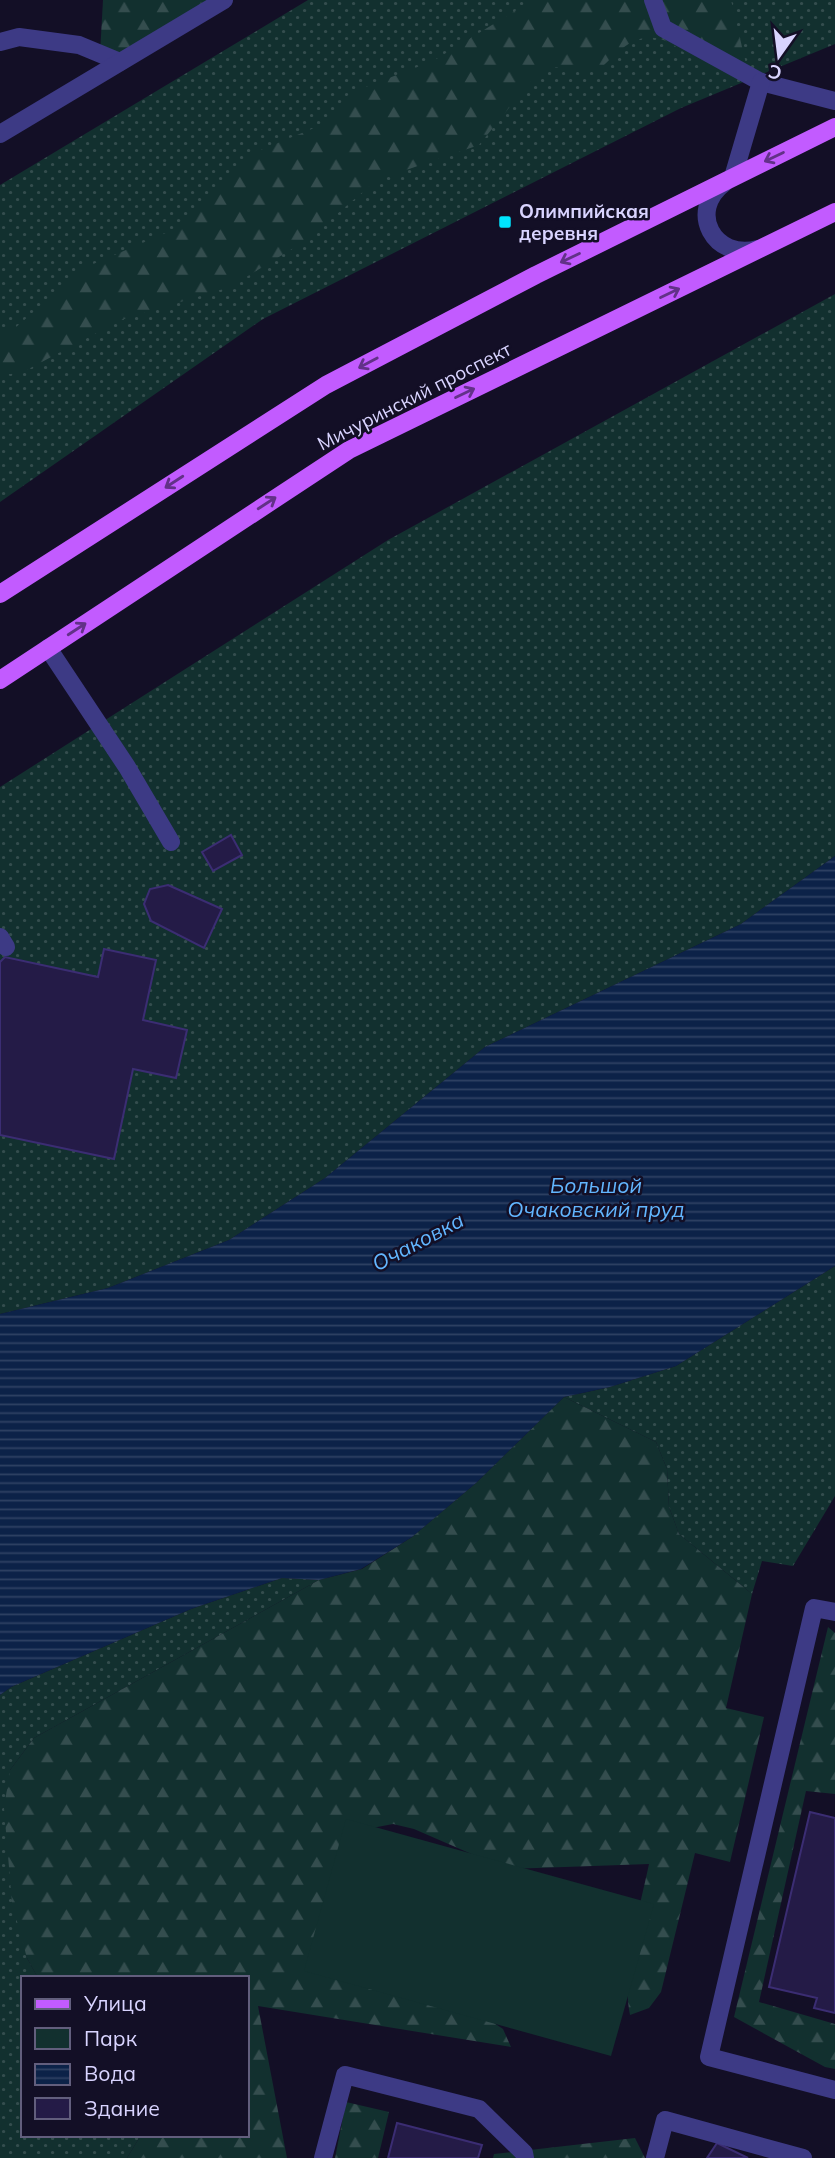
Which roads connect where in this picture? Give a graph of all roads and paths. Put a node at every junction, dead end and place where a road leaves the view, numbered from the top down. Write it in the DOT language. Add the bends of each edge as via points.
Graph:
graph roads {
  1 [pos="224,0"];
  2 [pos="653,0"];
  3 [pos="0,41"];
  4 [pos="120,62"];
  5 [pos="761,82"];
  6 [pos="835,101"];
  7 [pos="835,127"];
  8 [pos="0,134"];
  9 [pos="730,179"];
  10 [pos="835,212"];
  11 [pos="761,248"];
  12 [pos="0,594"];
  13 [pos="48,648"];
  14 [pos="0,680"];
  15 [pos="171,842"];
  16 [pos="835,1612"];
  17 [pos="835,2090"];
  18 [pos="323,2158"];
  19 [pos="525,2158"];
  20 [pos="655,2158"];
  21 [pos="803,2158"];
  1 -- 4 [label="street"];
  2 -- 5 [label="street" via="663,28"];
  3 -- 4 [label="street" via="19,37 79,45"];
  4 -- 8 [label="street"];
  5 -- 6 [label="street"];
  5 -- 9 [label="street"];
  7 -- 9 [label="main road, one-way"];
  9 -- 11 [label="street" via="715,189 708,202 710,231 732,250"];
  9 -- 12 [label="main road, one-way" via="326,385"];
  10 -- 11 [label="main road, Мичуринский проспект"];
  13 -- 11 [label="main road, Мичуринский проспект, one-way" via="349,450"];
  13 -- 14 [label="main road, Мичуринский проспект"];
  13 -- 15 [label="street"];
  16 -- 17 [label="street" via="814,1608 709,2057"];
  18 -- 19 [label="street" via="345,2075 479,2109"];
  20 -- 21 [label="street" via="665,2120"];
}
